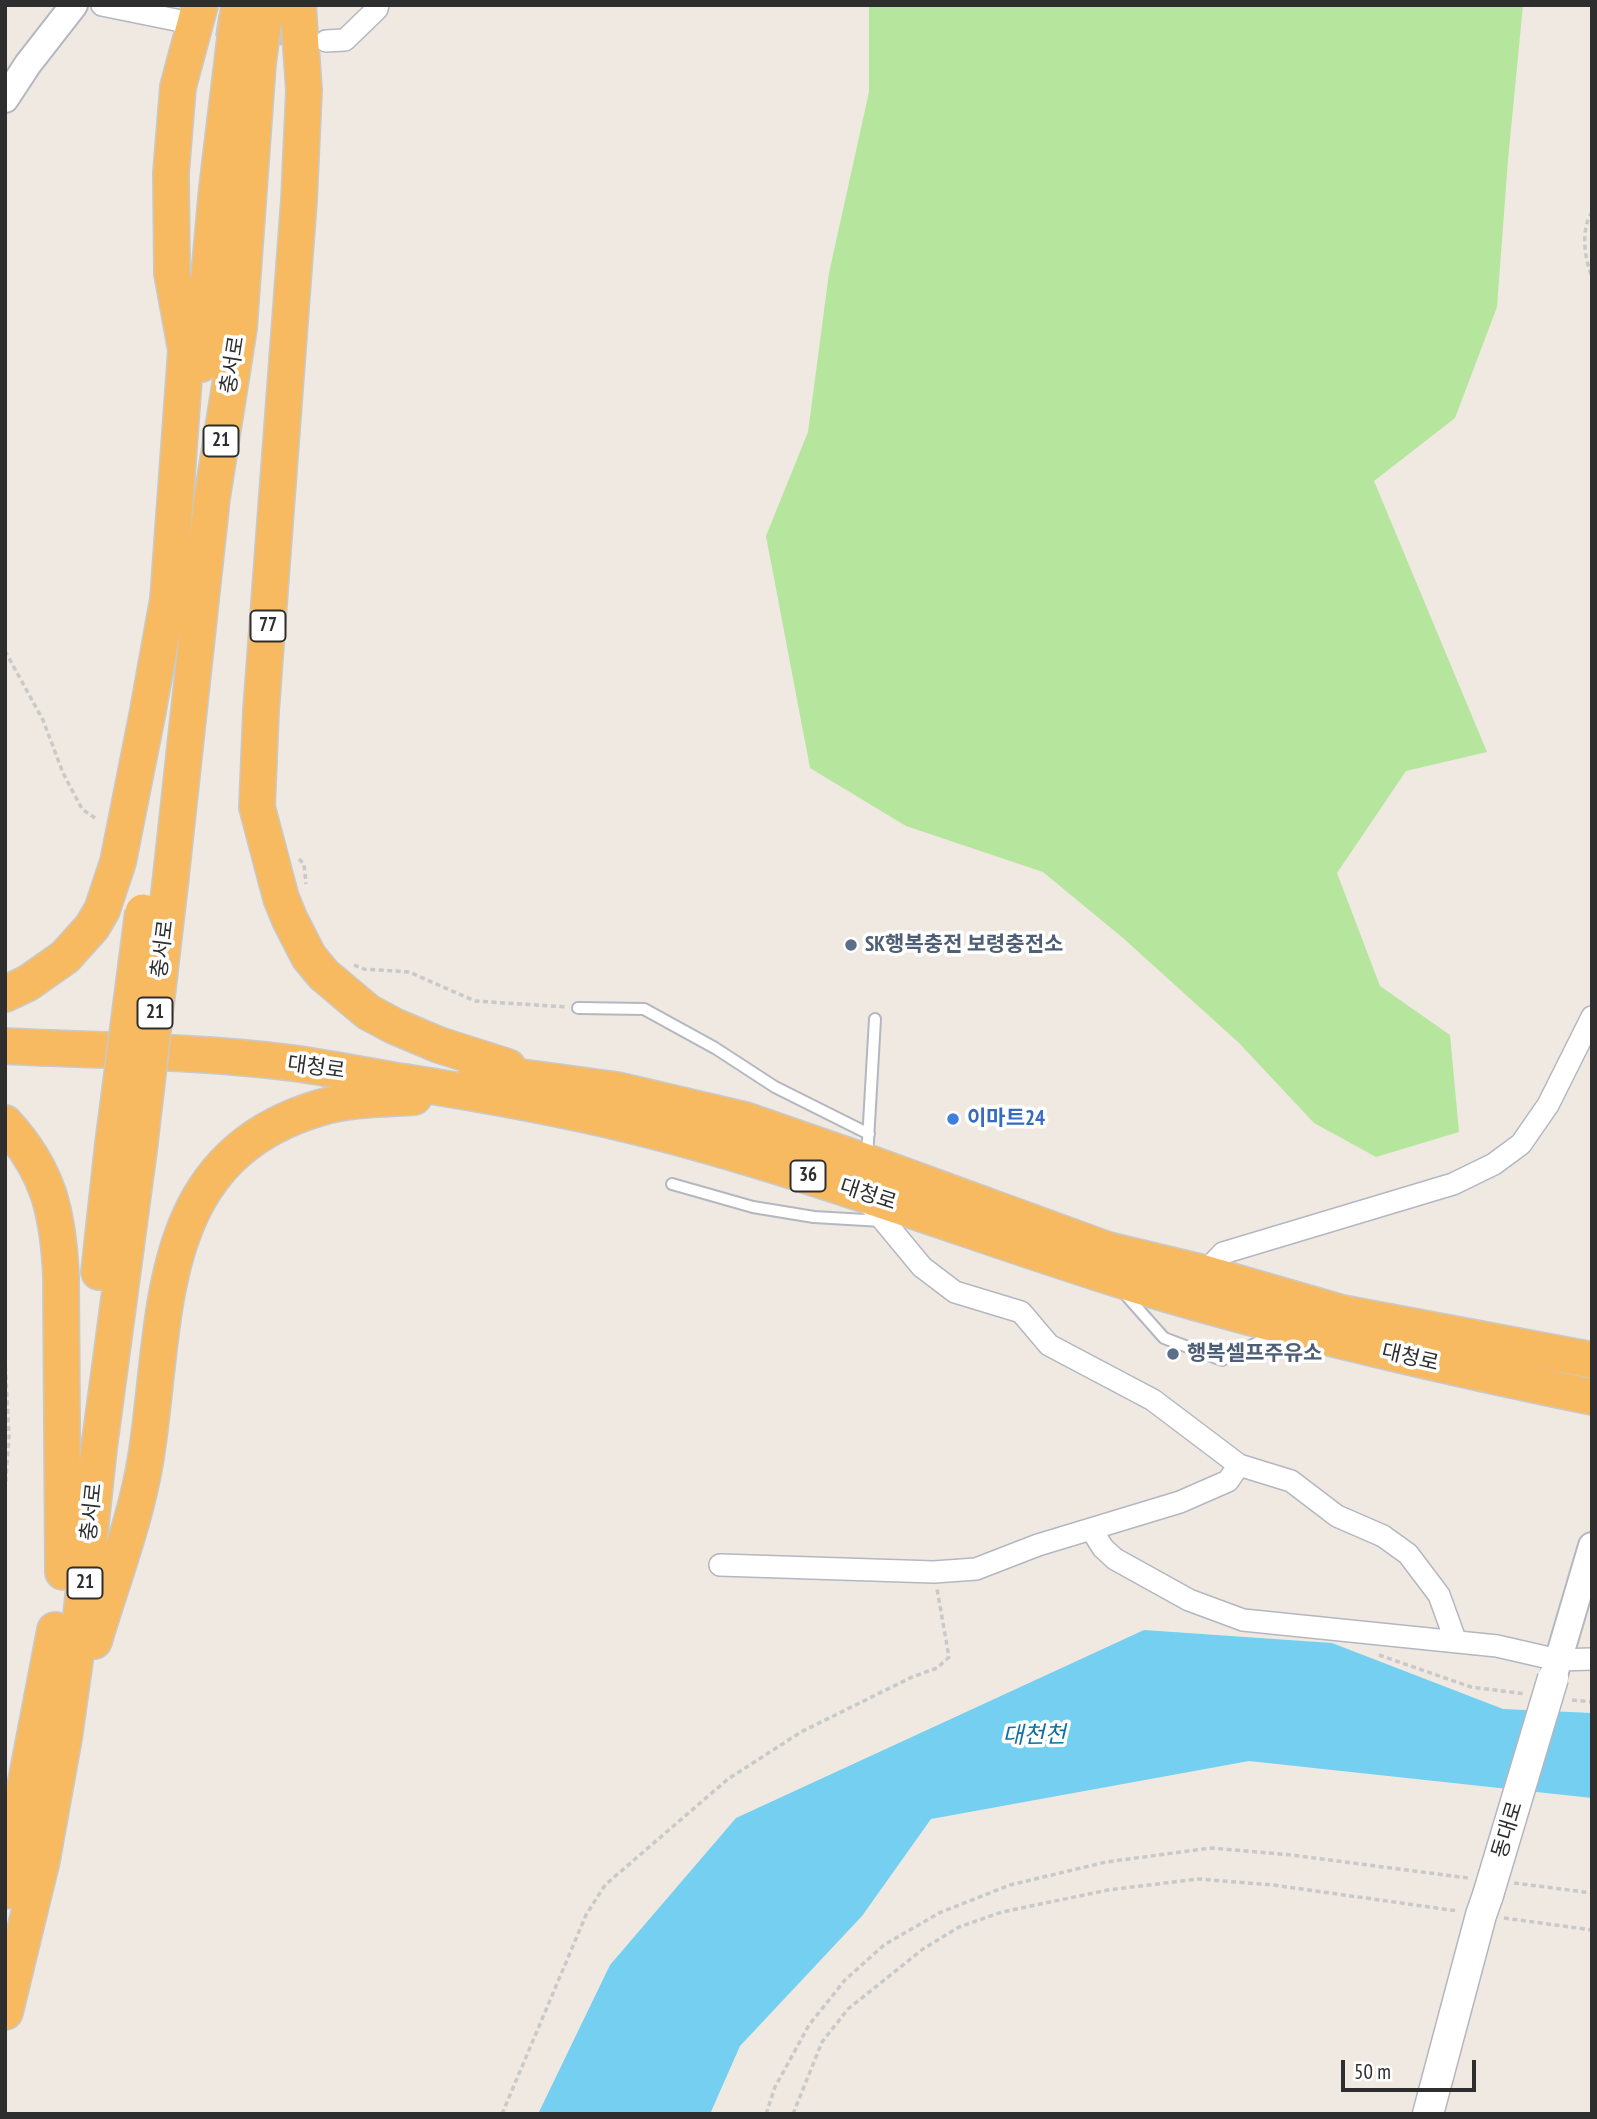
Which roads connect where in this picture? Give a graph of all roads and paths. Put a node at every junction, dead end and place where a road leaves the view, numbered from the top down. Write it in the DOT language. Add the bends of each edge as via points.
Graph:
graph roads {
  1 [pos="74,5"];
  2 [pos="102,5"];
  3 [pos="239,5"];
  4 [pos="266,5"];
  5 [pos="298,5"];
  6 [pos="378,5"];
  7 [pos="188,13"];
  8 [pos="326,41"];
  9 [pos="5,99"];
  10 [pos="1592,212"];
  11 [pos="1592,277"];
  12 [pos="5,652"];
  13 [pos="95,818"];
  14 [pos="296,856"];
  15 [pos="159,875"];
  16 [pos="306,890"];
  17 [pos="344,957"];
  18 [pos="5,994"];
  19 [pos="578,1008"];
  20 [pos="1592,1017"];
  21 [pos="875,1019"];
  22 [pos="5,1027"];
  23 [pos="5,1046"];
  24 [pos="554,1082"];
  25 [pos="471,1093"];
  26 [pos="5,1123"];
  27 [pos="126,1147"];
  28 [pos="864,1168"];
  29 [pos="672,1184"];
  30 [pos="882,1221"];
  31 [pos="1204,1273"];
  32 [pos="1109,1276"];
  33 [pos="1287,1328"];
  34 [pos="5,1358"];
  35 [pos="1592,1360"];
  36 [pos="1592,1397"];
  37 [pos="1238,1465"];
  38 [pos="5,1491"];
  39 [pos="1091,1529"];
  40 [pos="1592,1546"];
  41 [pos="720,1565"];
  42 [pos="63,1572"];
  43 [pos="934,1572"];
  44 [pos="1342,1631"];
  45 [pos="1456,1642"];
  46 [pos="1591,1657"];
  47 [pos="1554,1683"];
  48 [pos="1592,1702"];
  49 [pos="64,1738"];
  50 [pos="5,1891"];
  51 [pos="1592,1892"];
  52 [pos="1488,1893"];
  53 [pos="1592,1930"];
  54 [pos="5,2012"];
  55 [pos="502,2114"];
  56 [pos="766,2114"];
  57 [pos="793,2114"];
  58 [pos="1428,2114"];
  1 -- 9 [label="street"];
  2 -- 7 [label="street"];
  3 -- 15 [label="highway, 충서로 / 21" via="217,188 177,622"];
  4 -- 15 [label="highway, 충서로 / 21" via="239,328"];
  5 -- 24 [label="highway, 77" via="304,90 299,201 257,807 281,898 298,939 345,994 368,1012 439,1045"];
  6 -- 8 [label="street" via="345,40"];
  7 -- 18 [label="highway" via="170,173 172,274 186,351 168,599 147,716 118,862 102,910 65,957"];
  10 -- 11 [label="path" via="1584,247"];
  12 -- 13 [label="path" via="43,720 82,809"];
  14 -- 16 [label="path" via="304,864"];
  15 -- 27 [label="highway, 21, bridge"];
  17 -- 19 [label="path" via="364,969 409,972 475,1001"];
  19 -- 28 [label="lane" via="644,1009 715,1048 775,1087"];
  20 -- 31 [label="street" via="1548,1105 1521,1144 1494,1164 1453,1184 1223,1253"];
  21 -- 28 [label="lane"];
  22 -- 24 [label="highway, 대청로 / 36" via="283,1041"];
  23 -- 25 [label="highway, 대청로 / 36" via="291,1063"];
  24 -- 28 [label="highway, 대청로 / 36" via="617,1090 745,1120"];
  25 -- 28 [label="highway, 대청로 / 36"];
  25 -- 49 [label="highway" via="320,1108 272,1128 233,1155 201,1193 190,1212 168,1286 135,1508"];
  26 -- 42 [label="highway" via="42,1176 59,1233"];
  27 -- 42 [label="highway, 충서로 / 21"];
  27 -- 49 [label="highway, 충서로 / 21" via="99,1448"];
  28 -- 30 [label="street"];
  28 -- 31 [label="highway, 대청로 / 36" via="1108,1250"];
  28 -- 32 [label="highway, 대청로 / 36"];
  29 -- 30 [label="lane" via="753,1207"];
  30 -- 37 [label="street" via="922,1267 955,1292 1021,1312 1049,1345 1153,1400"];
  31 -- 35 [label="highway, 대청로 / 36" via="1342,1313"];
  32 -- 33 [label="highway, 대청로 / 36"];
  32 -- 33 [label="lane" via="1164,1338 1222,1360"];
  33 -- 36 [label="highway, 대청로 / 36"];
  34 -- 38 [label="path" via="9,1436"];
  37 -- 39 [label="street" via="1228,1481 1180,1502"];
  37 -- 45 [label="street" via="1291,1481 1337,1516 1383,1536 1408,1554 1439,1595"];
  39 -- 43 [label="street" via="976,1569"];
  39 -- 44 [label="street" via="1115,1559 1189,1600 1243,1620"];
  40 -- 47 [label="street, 동대로"];
  41 -- 43 [label="street"];
  42 -- 50 [label="highway, 충서로 / 21"];
  43 -- 55 [label="path" via="949,1657 937,1668 801,1732 728,1779 605,1885 586,1915"];
  44 -- 45 [label="street"];
  44 -- 47 [label="path" via="1383,1658 1471,1687"];
  45 -- 47 [label="street" via="1497,1646"];
  46 -- 47 [label="street"];
  47 -- 48 [label="path"];
  47 -- 52 [label="main road, 동대로, bridge"];
  49 -- 54 [label="highway, 충서로 / 21" via="42,1860"];
  51 -- 52 [label="path"];
  52 -- 53 [label="path"];
  52 -- 56 [label="path" via="1291,1854 1210,1848 1106,1862 1010,1885 939,1913 884,1945 845,1980 809,2025 775,2087"];
  52 -- 57 [label="path" via="1424,1905 1198,1879 1108,1890 1002,1912 959,1927 923,1949 848,2009 822,2042"];
  52 -- 58 [label="main road, 동대로"];
}
